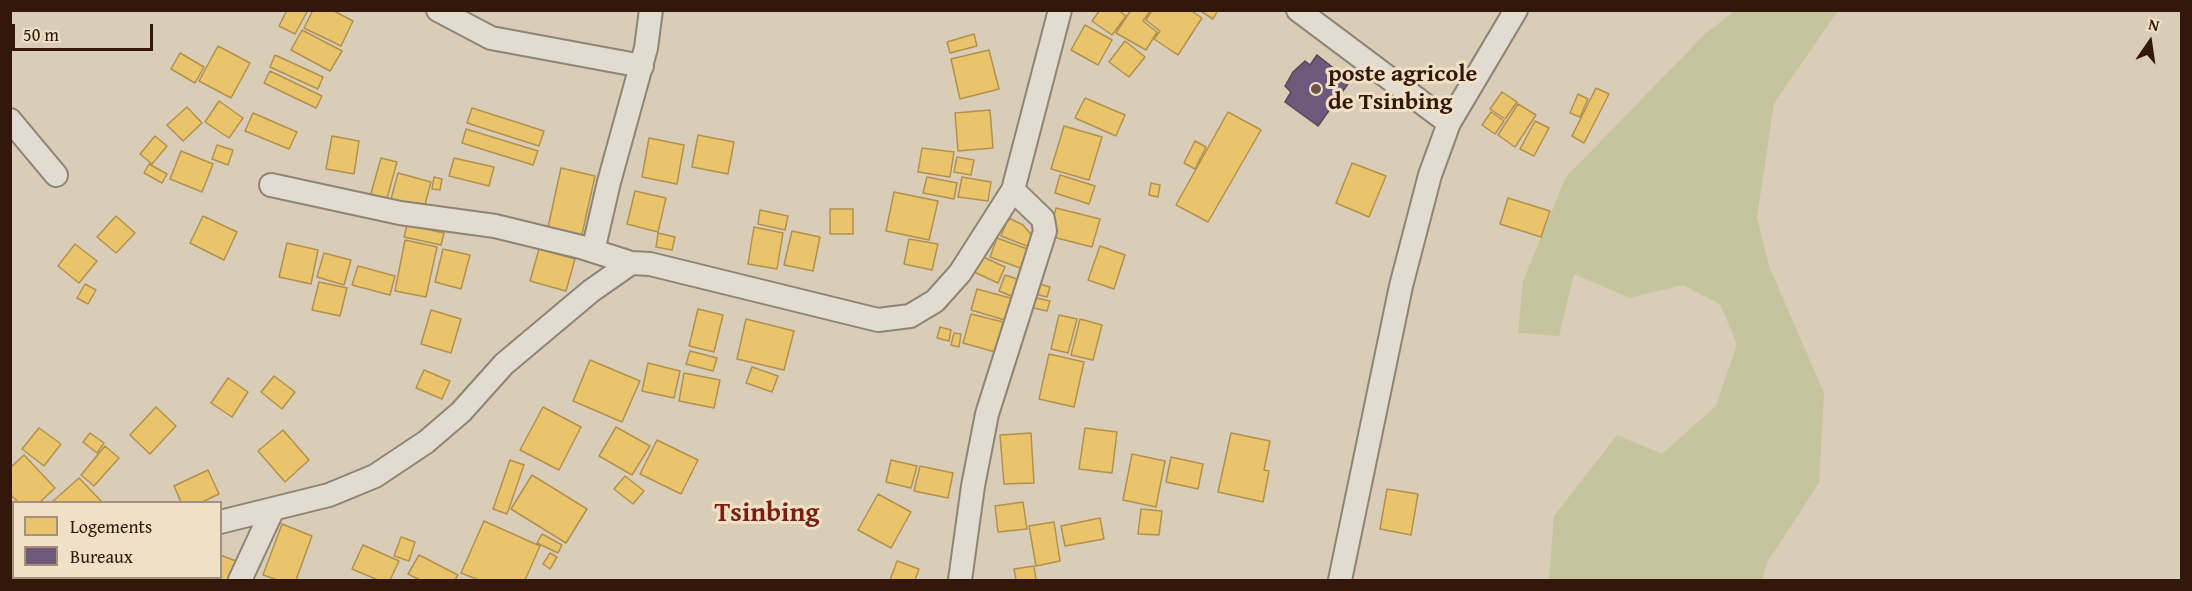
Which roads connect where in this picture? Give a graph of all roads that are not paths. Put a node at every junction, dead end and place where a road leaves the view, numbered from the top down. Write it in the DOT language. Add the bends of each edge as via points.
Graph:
graph roads {
  1 [pos="438,10"];
  2 [pos="651,10"];
  3 [pos="1060,10"];
  4 [pos="1298,10"];
  5 [pos="1516,10"];
  6 [pos="642,66"];
  7 [pos="10,120"];
  8 [pos="1449,123"];
  9 [pos="56,175"];
  10 [pos="271,185"];
  11 [pos="1013,190"];
  12 [pos="593,251"];
  13 [pos="631,263"];
  14 [pos="273,509"];
  15 [pos="222,522"];
  16 [pos="240,580"];
  17 [pos="960,580"];
  18 [pos="1340,580"];
  1 -- 6 [label="street" via="491,38"];
  2 -- 6 [label="street"];
  3 -- 11 [label="street"];
  4 -- 8 [label="street"];
  5 -- 8 [label="street"];
  6 -- 12 [label="street"];
  7 -- 9 [label="street"];
  8 -- 18 [label="street" via="1430,176 1401,286"];
  10 -- 12 [label="street" via="400,213 495,226"];
  11 -- 13 [label="street" via="960,273 935,301 910,316 879,320 650,264"];
  11 -- 17 [label="street" via="1043,219 1045,231 987,414"];
  12 -- 13 [label="street"];
  13 -- 14 [label="street" via="504,364 461,412 426,442 375,476 329,495"];
  14 -- 15 [label="street"];
  14 -- 16 [label="street"];
}
